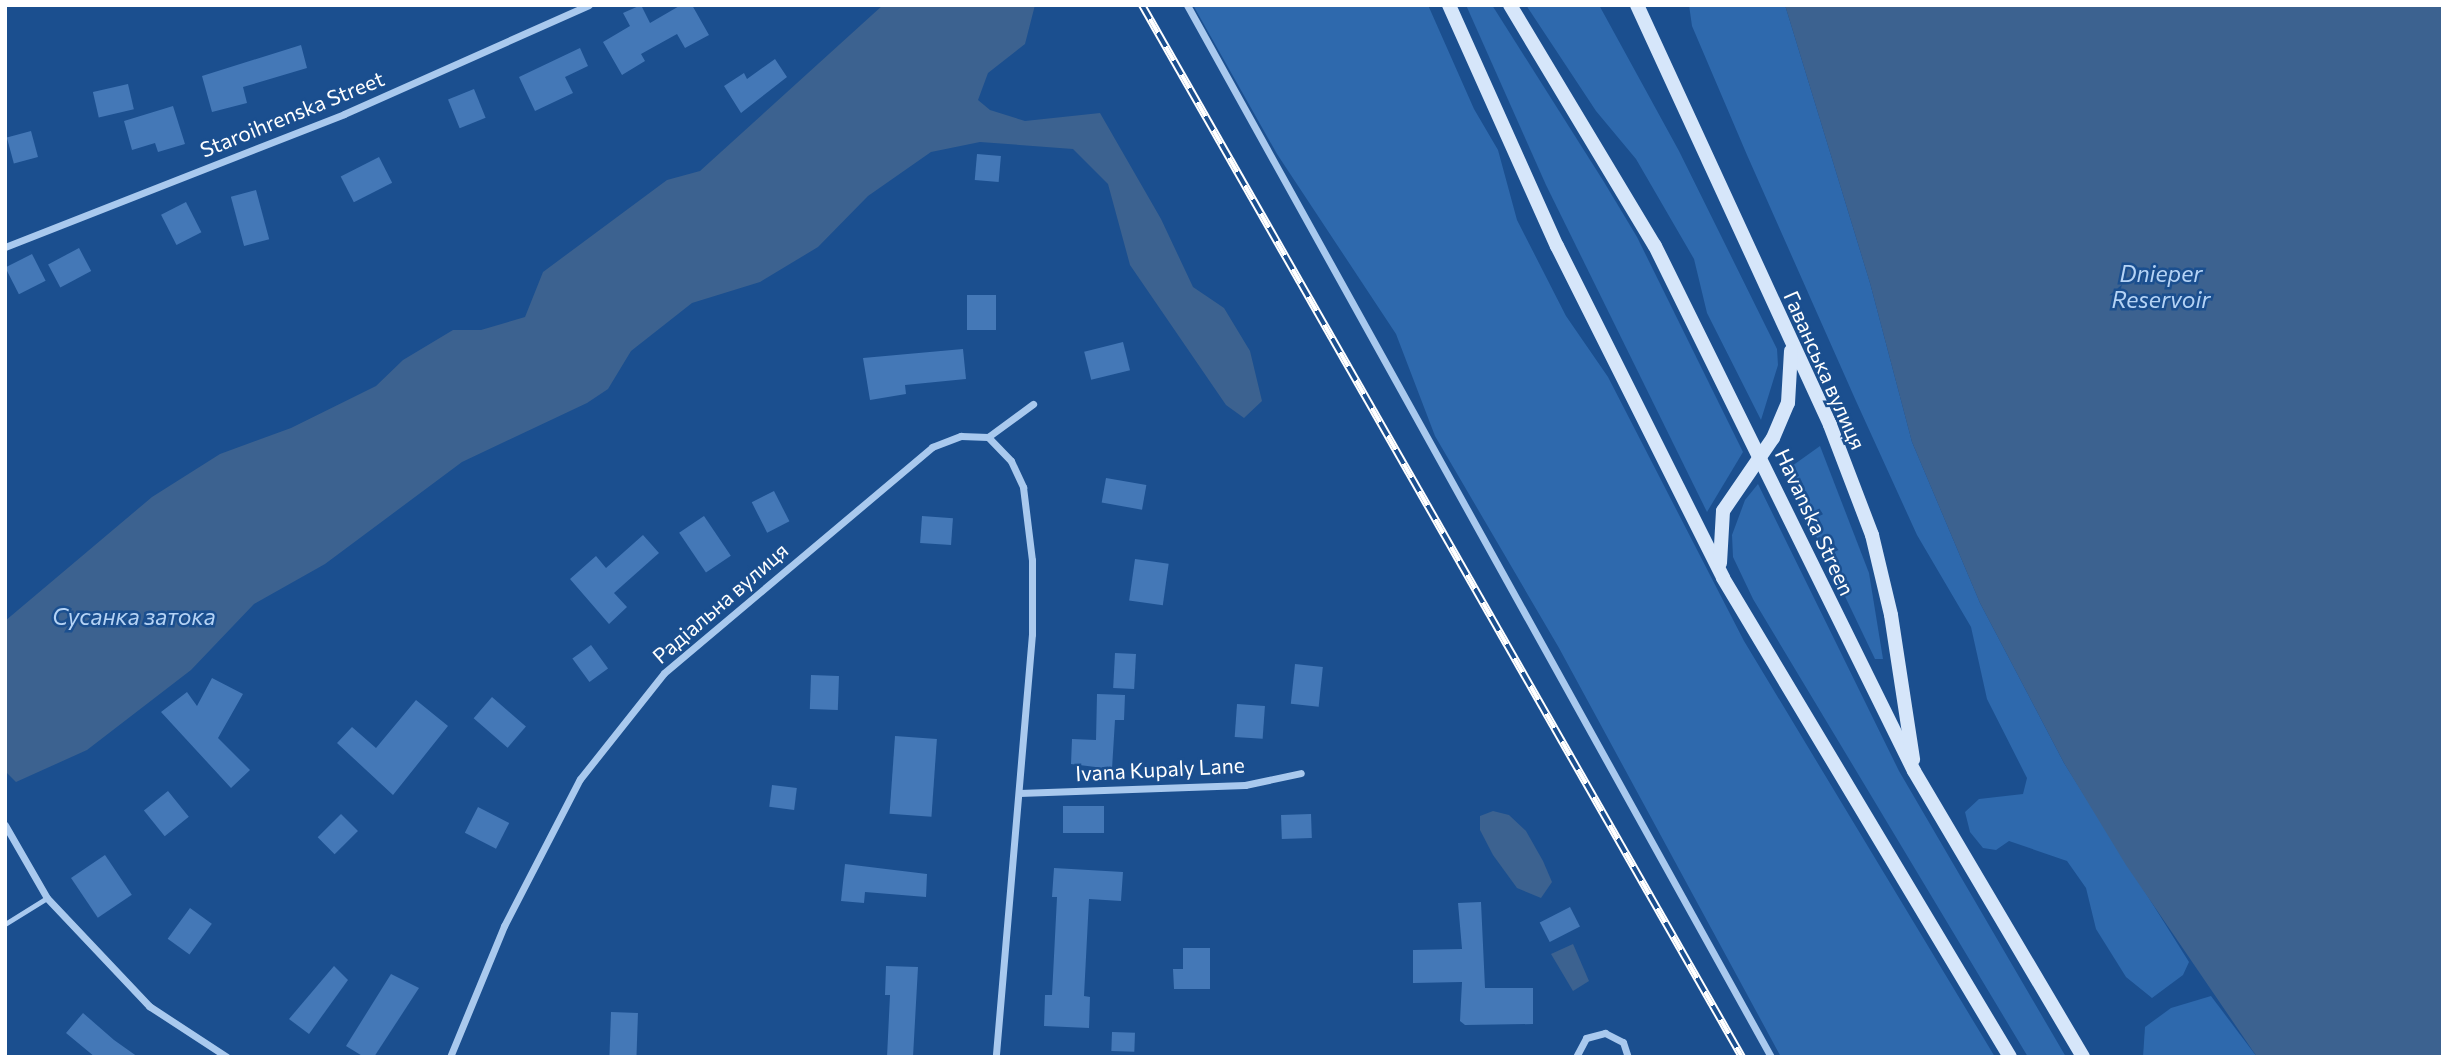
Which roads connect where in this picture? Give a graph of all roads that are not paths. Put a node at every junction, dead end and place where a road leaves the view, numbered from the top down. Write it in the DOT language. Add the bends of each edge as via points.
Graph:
graph roads {
  1 [pos="589,5"];
  2 [pos="1187,5"];
  3 [pos="1449,5"];
  4 [pos="1510,5"];
  5 [pos="1637,5"];
  6 [pos="5,247"];
  7 [pos="1790,341"];
  8 [pos="1033,404"];
  9 [pos="988,437"];
  10 [pos="1760,456"];
  11 [pos="1723,578"];
  12 [pos="1914,771"];
  13 [pos="1301,773"];
  14 [pos="1018,793"];
  15 [pos="5,825"];
  16 [pos="47,898"];
  17 [pos="5,924"];
  18 [pos="227,1057"];
  19 [pos="450,1057"];
  20 [pos="996,1057"];
  21 [pos="1576,1057"];
  22 [pos="1628,1057"];
  23 [pos="1771,1057"];
  24 [pos="2010,1057"];
  25 [pos="2083,1057"];
  1 -- 6 [label="street, Staroihrenska Street" via="344,114"];
  2 -- 23 [label="street"];
  3 -- 11 [label="main road" via="1557,246"];
  4 -- 10 [label="main road, Havanska Streen" via="1655,246"];
  5 -- 7 [label="main road, Гаванська вулиця"];
  7 -- 10 [label="main road" via="1788,402"];
  7 -- 12 [label="main road, Гаванська вулиця" via="1830,425 1872,535 1892,615"];
  8 -- 9 [label="street"];
  9 -- 14 [label="street" via="1011,461 1023,487 1032,560 1032,634"];
  9 -- 19 [label="street, Радіальна вулиця" via="961,436 932,447 664,673 580,779 504,926"];
  10 -- 11 [label="main road" via="1723,511 1718,554"];
  10 -- 12 [label="main road, Havanska Streen"];
  11 -- 24 [label="main road"];
  12 -- 25 [label="main road, Havanska Streen"];
  13 -- 14 [label="street, Ivana Kupaly Lane" via="1245,785"];
  14 -- 20 [label="street"];
  15 -- 16 [label="street"];
  16 -- 17 [label="lane"];
  16 -- 18 [label="street" via="149,1006"];
  21 -- 22 [label="street" via="1586,1038 1605,1033 1623,1042"];
}
